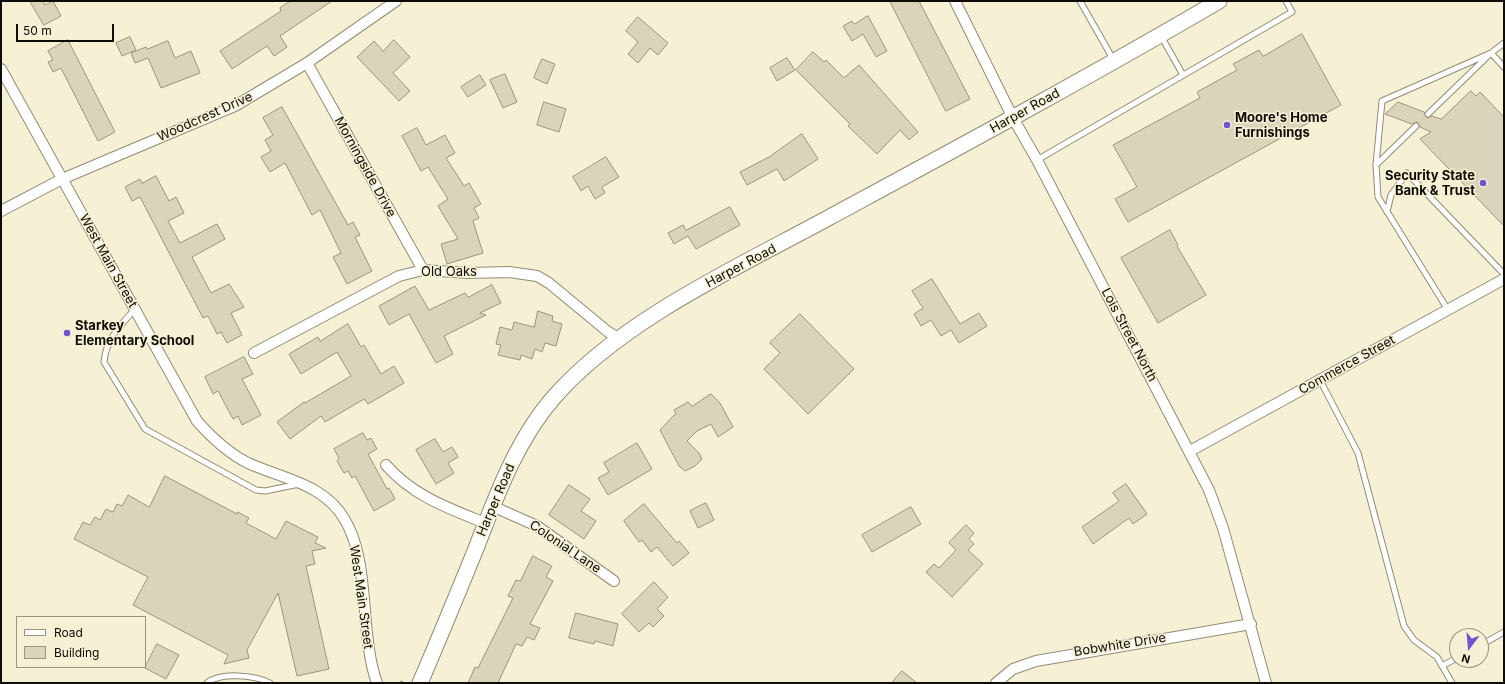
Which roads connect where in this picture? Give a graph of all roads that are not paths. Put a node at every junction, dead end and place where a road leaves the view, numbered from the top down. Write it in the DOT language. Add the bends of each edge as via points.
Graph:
graph roads {
  1 [pos="396,1"];
  2 [pos="955,1"];
  3 [pos="1080,1"];
  4 [pos="1219,1"];
  5 [pos="1286,1"];
  6 [pos="1161,35"];
  7 [pos="1504,43"];
  8 [pos="1491,53"];
  9 [pos="1114,61"];
  10 [pos="307,63"];
  11 [pos="1504,67"];
  12 [pos="1,69"];
  13 [pos="1183,75"];
  14 [pos="1428,114"];
  15 [pos="1013,118"];
  16 [pos="1416,126"];
  17 [pos="1037,160"];
  18 [pos="1376,165"];
  19 [pos="62,179"];
  20 [pos="1,211"];
  21 [pos="1387,212"];
  22 [pos="423,270"];
  23 [pos="1504,274"];
  24 [pos="1504,279"];
  25 [pos="135,310"];
  26 [pos="1448,310"];
  27 [pos="619,339"];
  28 [pos="254,353"];
  29 [pos="1320,380"];
  30 [pos="1190,451"];
  31 [pos="386,465"];
  32 [pos="302,483"];
  33 [pos="492,506"];
  34 [pos="486,523"];
  35 [pos="614,581"];
  36 [pos="1251,624"];
  37 [pos="1504,632"];
  38 [pos="1489,640"];
  39 [pos="1449,662"];
  40 [pos="1442,666"];
  41 [pos="207,683"];
  42 [pos="270,683"];
  43 [pos="377,683"];
  44 [pos="420,683"];
  45 [pos="996,683"];
  46 [pos="1266,683"];
  47 [pos="1452,683"];
  1 -- 10 [label="street, Woodcrest Drive"];
  2 -- 15 [label="street, Lois Street North"];
  3 -- 9 [label="lane"];
  4 -- 6 [label="main road, Harper Road"];
  5 -- 13 [label="lane" via="1292,12"];
  6 -- 9 [label="main road, Harper Road"];
  6 -- 13 [label="lane"];
  7 -- 8 [label="lane"];
  8 -- 11 [label="lane"];
  8 -- 14 [label="lane"];
  8 -- 18 [label="lane" via="1382,100"];
  9 -- 15 [label="main road, Harper Road"];
  10 -- 19 [label="street, Woodcrest Drive" via="235,106"];
  10 -- 22 [label="street, Morningside Drive"];
  12 -- 19 [label="street, West Main Street"];
  13 -- 17 [label="lane"];
  15 -- 17 [label="street, Lois Street North"];
  15 -- 27 [label="main road, Harper Road" via="678,300"];
  16 -- 18 [label="lane"];
  17 -- 30 [label="street, Lois Street North"];
  18 -- 21 [label="lane" via="1378,197"];
  19 -- 20 [label="street, Woodcrest Drive"];
  19 -- 25 [label="street, West Main Street"];
  21 -- 23 [label="lane" via="1391,195 1407,174"];
  21 -- 26 [label="lane"];
  22 -- 27 [label="street, Old Oaks" via="509,272 537,276"];
  22 -- 28 [label="street, Old Oaks" via="399,276"];
  24 -- 26 [label="street, Commerce Street"];
  25 -- 32 [label="street, West Main Street" via="197,421 208,433 219,444 247,462"];
  25 -- 32 [label="lane" via="113,334 104,362 145,429 256,490 265,491"];
  26 -- 29 [label="street, Commerce Street"];
  27 -- 33 [label="main road, Harper Road" via="575,376 536,420 507,470"];
  29 -- 30 [label="street, Commerce Street"];
  29 -- 40 [label="lane" via="1358,453 1404,626 1414,640 1437,657"];
  30 -- 36 [label="street, Lois Street North" via="1217,507"];
  31 -- 34 [label="street" via="399,480 420,494"];
  32 -- 43 [label="street, West Main Street" via="337,507 352,534 362,582 368,647"];
  33 -- 34 [label="main road, Harper Road"];
  33 -- 35 [label="street, Colonial Lane" via="538,526"];
  34 -- 44 [label="main road, Harper Road"];
  36 -- 45 [label="street, Bobwhite Drive" via="1036,660 1013,669"];
  36 -- 46 [label="street, Lois Street North"];
  37 -- 38 [label="lane"];
  39 -- 40 [label="lane"];
  40 -- 47 [label="lane"];
  41 -- 42 [label="lane" via="213,678 250,676"];
}
